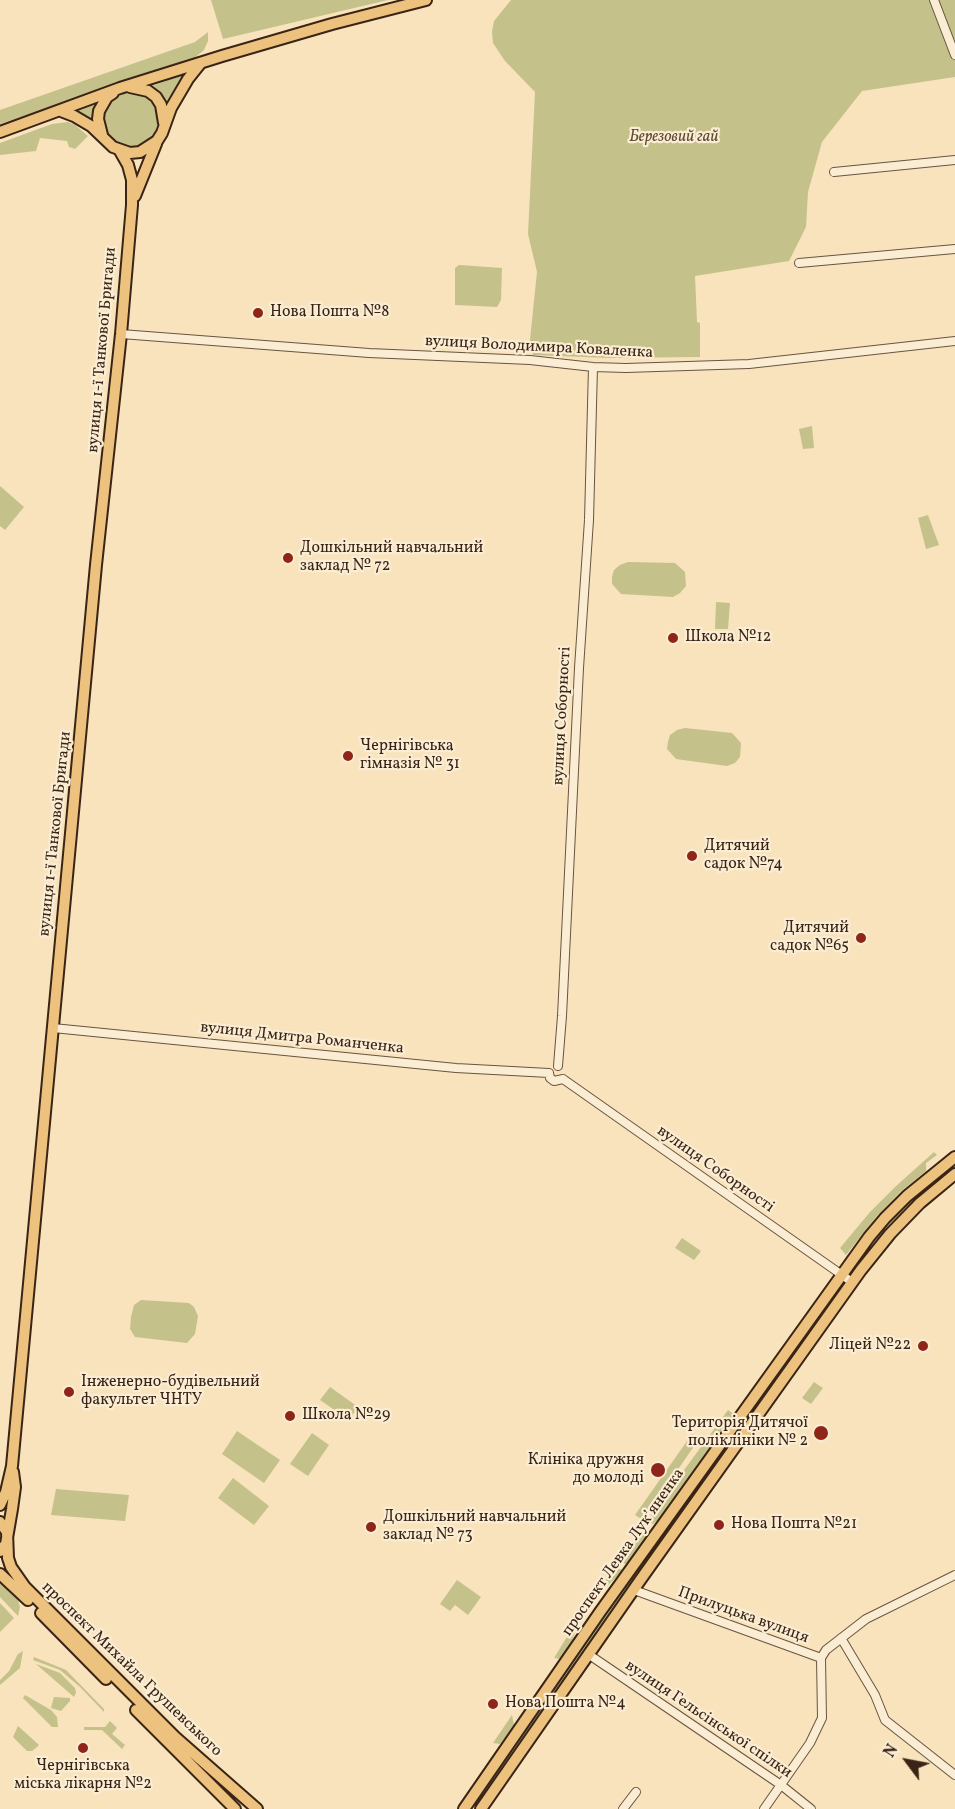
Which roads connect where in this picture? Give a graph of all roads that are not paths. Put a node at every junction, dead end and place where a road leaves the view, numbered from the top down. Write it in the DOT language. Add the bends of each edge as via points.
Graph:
graph roads {
  1 [pos="426,0"];
  2 [pos="934,0"];
  3 [pos="955,55"];
  4 [pos="200,64"];
  5 [pos="120,88"];
  6 [pos="61,111"];
  7 [pos="164,124"];
  8 [pos="0,132"];
  9 [pos="102,135"];
  10 [pos="157,141"];
  11 [pos="120,151"];
  12 [pos="955,160"];
  13 [pos="834,172"];
  14 [pos="132,205"];
  15 [pos="955,249"];
  16 [pos="799,263"];
  17 [pos="121,334"];
  18 [pos="955,342"];
  19 [pos="593,367"];
  20 [pos="53,1028"];
  21 [pos="558,1066"];
  22 [pos="549,1073"];
  23 [pos="563,1079"];
  24 [pos="955,1156"];
  25 [pos="955,1174"];
  26 [pos="841,1274"];
  27 [pos="852,1282"];
  28 [pos="12,1466"];
  29 [pos="0,1505"];
  30 [pos="0,1521"];
  31 [pos="7,1538"];
  32 [pos="0,1551"];
  33 [pos="0,1574"];
  34 [pos="955,1575"];
  35 [pos="634,1590"];
  36 [pos="841,1638"];
  37 [pos="588,1654"];
  38 [pos="820,1658"];
  39 [pos="955,1775"];
  40 [pos="782,1785"];
  41 [pos="636,1792"];
  42 [pos="235,1809"];
  43 [pos="257,1809"];
  44 [pos="464,1809"];
  45 [pos="481,1809"];
  46 [pos="623,1809"];
  47 [pos="764,1809"];
  48 [pos="812,1809"];
  1 -- 4 [label="main road"];
  2 -- 3 [label="street"];
  4 -- 5 [label="main road"];
  4 -- 7 [label="main road"];
  5 -- 6 [label="main road"];
  5 -- 7 [label="main road" via="140,87 156,97"];
  5 -- 9 [label="main road" via="102,104 98,119"];
  6 -- 8 [label="main road"];
  6 -- 9 [label="main road" via="83,120"];
  7 -- 10 [label="main road"];
  9 -- 11 [label="main road"];
  10 -- 11 [label="main road" via="140,152"];
  10 -- 14 [label="main road, вулиця 1-ї Танкової Бригади"];
  11 -- 14 [label="main road, вулиця 1-ї Танкової Бригади" via="132,180"];
  12 -- 13 [label="street"];
  14 -- 17 [label="main road, вулиця 1-ї Танкової Бригади"];
  15 -- 16 [label="street"];
  17 -- 19 [label="street, вулиця Володимира Коваленка"];
  17 -- 20 [label="main road, вулиця 1-ї Танкової Бригади"];
  18 -- 19 [label="street, вулиця Володимира Коваленка" via="749,364"];
  19 -- 21 [label="street, вулиця Соборності" via="589,520"];
  20 -- 22 [label="street, вулиця Дмитра Романченка" via="456,1068"];
  20 -- 28 [label="main road, вулиця 1-ї Танкової Бригади"];
  21 -- 22 [label="street"];
  21 -- 23 [label="street, вулиця Соборності" via="564,1072"];
  22 -- 23 [label="street, вулиця Соборності" via="554,1081"];
  23 -- 26 [label="street, вулиця Соборності"];
  24 -- 26 [label="main road, проспект Левка Лукʼяненка" via="885,1218"];
  25 -- 27 [label="main road, проспект Левка Лукʼяненка" via="890,1234"];
  26 -- 27 [label="street, вулиця Соборності"];
  26 -- 44 [label="main road, проспект Левка Лукʼяненка"];
  27 -- 35 [label="main road, проспект Левка Лукʼяненка"];
  28 -- 29 [label="main road, вулиця 1-ї Танкової Бригади"];
  28 -- 31 [label="main road, вулиця 1-ї Танкової Бригади" via="15,1487"];
  30 -- 31 [label="main road"];
  31 -- 32 [label="main road"];
  31 -- 43 [label="main road, проспект Михайла Грушевського" via="11,1567 25,1587 166,1729"];
  33 -- 42 [label="main road, проспект Михайла Грушевського"];
  34 -- 36 [label="street" via="866,1618"];
  35 -- 37 [label="main road, проспект Левка Лукʼяненка"];
  35 -- 38 [label="street, Прилуцька вулиця"];
  36 -- 38 [label="street"];
  36 -- 39 [label="street" via="875,1695 885,1720"];
  37 -- 40 [label="street, вулиця Гельсінської спілки"];
  37 -- 45 [label="main road, проспект Левка Лукʼяненка"];
  38 -- 40 [label="street, Прилуцька вулиця" via="822,1718"];
  40 -- 47 [label="street, Прилуцька вулиця"];
  40 -- 48 [label="street, вулиця Гельсінської спілки"];
  41 -- 46 [label="street"];
}
